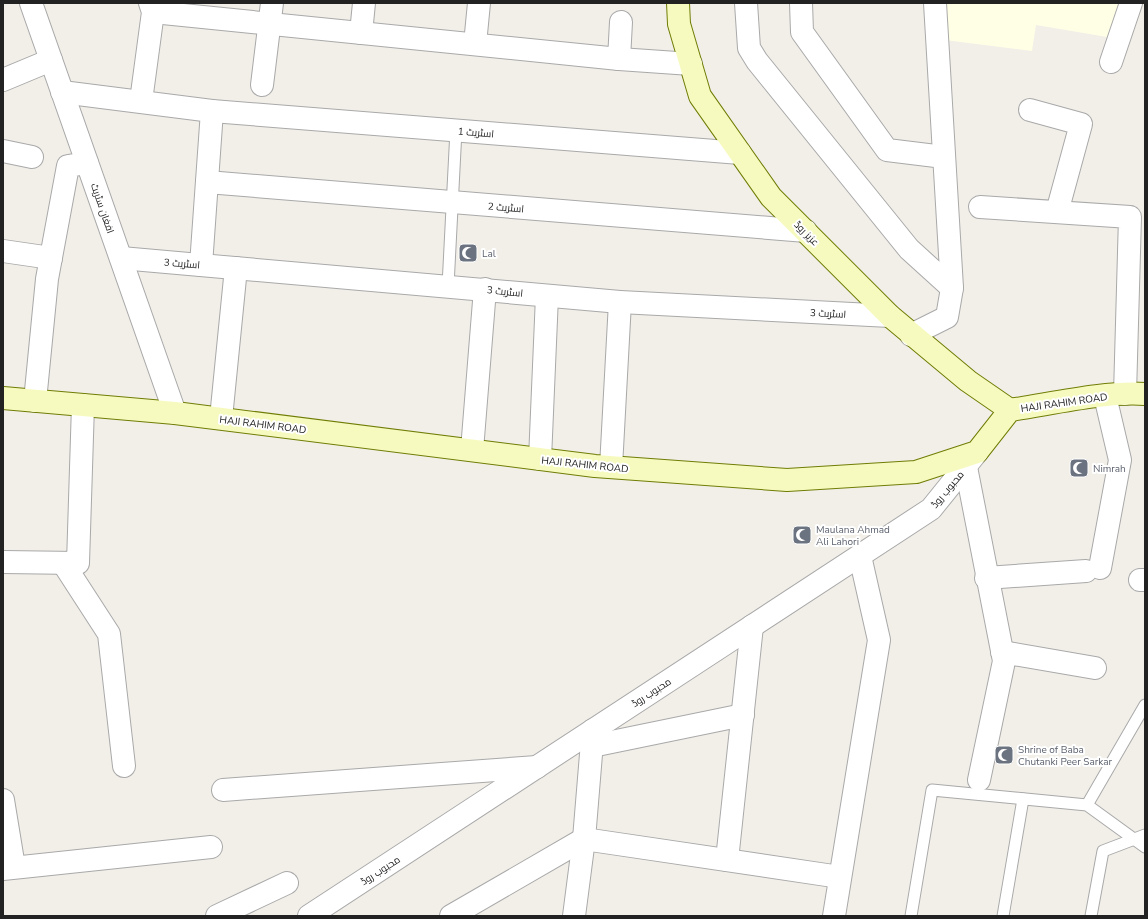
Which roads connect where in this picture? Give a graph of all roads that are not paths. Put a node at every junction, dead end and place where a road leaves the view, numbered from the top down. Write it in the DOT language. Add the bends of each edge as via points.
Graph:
graph roads {
  1 [pos="31,3"];
  2 [pos="364,3"];
  3 [pos="479,3"];
  4 [pos="678,3"];
  5 [pos="746,3"];
  6 [pos="801,3"];
  7 [pos="935,3"];
  8 [pos="1131,3"];
  9 [pos="151,8"];
  10 [pos="271,13"];
  11 [pos="620,22"];
  12 [pos="361,33"];
  13 [pos="475,44"];
  14 [pos="619,58"];
  15 [pos="51,60"];
  16 [pos="1111,62"];
  17 [pos="691,64"];
  18 [pos="3,80"];
  19 [pos="262,86"];
  20 [pos="62,92"];
  21 [pos="141,101"];
  22 [pos="1030,110"];
  23 [pos="212,111"];
  24 [pos="456,130"];
  25 [pos="3,151"];
  26 [pos="740,153"];
  27 [pos="32,157"];
  28 [pos="944,157"];
  29 [pos="87,163"];
  30 [pos="207,182"];
  31 [pos="452,202"];
  32 [pos="980,207"];
  33 [pos="1057,212"];
  34 [pos="806,231"];
  35 [pos="3,251"];
  36 [pos="51,258"];
  37 [pos="120,258"];
  38 [pos="200,265"];
  39 [pos="236,268"];
  40 [pos="448,286"];
  41 [pos="952,288"];
  42 [pos="485,289"];
  43 [pos="548,296"];
  44 [pos="620,302"];
  45 [pos="890,316"];
  46 [pos="911,335"];
  47 [pos="1125,394"];
  48 [pos="3,398"];
  49 [pos="35,400"];
  50 [pos="83,405"];
  51 [pos="1010,410"];
  52 [pos="175,413"];
  53 [pos="221,418"];
  54 [pos="472,450"];
  55 [pos="540,459"];
  56 [pos="971,459"];
  57 [pos="611,467"];
  58 [pos="860,556"];
  59 [pos="3,562"];
  60 [pos="62,563"];
  61 [pos="986,578"];
  62 [pos="752,626"];
  63 [pos="1002,652"];
  64 [pos="1095,668"];
  65 [pos="1145,705"];
  66 [pos="743,715"];
  67 [pos="593,738"];
  68 [pos="124,766"];
  69 [pos="537,767"];
  70 [pos="979,780"];
  71 [pos="223,790"];
  72 [pos="1023,799"];
  73 [pos="3,800"];
  74 [pos="1087,805"];
  75 [pos="1140,837"];
  76 [pos="584,840"];
  77 [pos="211,847"];
  78 [pos="1145,847"];
  79 [pos="727,860"];
  80 [pos="9,868"];
  81 [pos="840,877"];
  82 [pos="287,883"];
  83 [pos="217,916"];
  84 [pos="309,916"];
  85 [pos="451,916"];
  86 [pos="574,916"];
  87 [pos="834,916"];
  88 [pos="911,916"];
  89 [pos="1003,916"];
  90 [pos="1091,916"];
  1 -- 15 [label="street, افغان سٹریٹ"];
  2 -- 12 [label="street"];
  3 -- 13 [label="street"];
  4 -- 17 [label="main road, عزیز روڈ" via="679,24"];
  5 -- 41 [label="street" via="749,48 757,61 909,249"];
  6 -- 28 [label="street" via="802,32 887,150"];
  7 -- 28 [label="street"];
  8 -- 16 [label="street"];
  9 -- 10 [label="street"];
  9 -- 21 [label="street"];
  10 -- 12 [label="street"];
  10 -- 19 [label="street"];
  11 -- 14 [label="street"];
  12 -- 13 [label="street"];
  13 -- 14 [label="street"];
  14 -- 17 [label="street"];
  15 -- 18 [label="street"];
  15 -- 20 [label="street, افغان سٹریٹ"];
  17 -- 26 [label="main road, عزیز روڈ" via="700,96"];
  20 -- 21 [label="street, اسٹریٹ 1"];
  20 -- 29 [label="street, افغان سٹریٹ"];
  21 -- 23 [label="street, اسٹریٹ 1"];
  22 -- 33 [label="street" via="1081,124"];
  23 -- 24 [label="street, اسٹریٹ 1"];
  23 -- 30 [label="street"];
  24 -- 26 [label="street, اسٹریٹ 1"];
  24 -- 31 [label="lane"];
  25 -- 27 [label="street"];
  26 -- 34 [label="main road, عزیز روڈ" via="771,197"];
  28 -- 41 [label="street"];
  29 -- 36 [label="street" via="68,166"];
  29 -- 37 [label="street, افغان سٹریٹ"];
  30 -- 31 [label="street, اسٹریٹ 2"];
  30 -- 38 [label="street"];
  31 -- 34 [label="street, اسٹریٹ 2"];
  31 -- 40 [label="lane"];
  32 -- 33 [label="street"];
  33 -- 47 [label="street" via="1130,217"];
  34 -- 45 [label="main road, عزیز روڈ"];
  35 -- 36 [label="street"];
  36 -- 49 [label="street"];
  37 -- 38 [label="street, اسٹریٹ 3"];
  37 -- 52 [label="street, افغان سٹریٹ"];
  38 -- 39 [label="street, اسٹریٹ 3"];
  39 -- 40 [label="street, اسٹریٹ 3"];
  39 -- 53 [label="street"];
  40 -- 42 [label="street, اسٹریٹ 3"];
  41 -- 46 [label="street" via="947,317"];
  42 -- 43 [label="street, اسٹریٹ 3"];
  42 -- 54 [label="street"];
  43 -- 44 [label="street, اسٹریٹ 3"];
  43 -- 55 [label="street"];
  44 -- 45 [label="street, اسٹریٹ 3"];
  44 -- 57 [label="street"];
  45 -- 46 [label="main road, عزیز روڈ"];
  46 -- 51 [label="main road, عزیز روڈ" via="968,381"];
  47 -- 51 [label="main road, HAJI RAHIM ROAD"];
  47 -- 61 [label="street" via="1120,460 1093,569"];
  48 -- 49 [label="main road, HAJI RAHIM ROAD"];
  49 -- 50 [label="main road, HAJI RAHIM ROAD"];
  50 -- 52 [label="main road, HAJI RAHIM ROAD"];
  50 -- 60 [label="street" via="78,563"];
  51 -- 56 [label="main road, HAJI RAHIM ROAD"];
  52 -- 53 [label="main road, HAJI RAHIM ROAD"];
  53 -- 54 [label="main road, HAJI RAHIM ROAD"];
  54 -- 55 [label="main road, HAJI RAHIM ROAD"];
  55 -- 57 [label="main road, HAJI RAHIM ROAD"];
  56 -- 57 [label="main road, HAJI RAHIM ROAD" via="916,472 787,480"];
  56 -- 58 [label="street, محبوب روڈ" via="931,509"];
  56 -- 61 [label="street"];
  58 -- 62 [label="street, محبوب روڈ"];
  58 -- 81 [label="street" via="879,640"];
  59 -- 60 [label="street"];
  60 -- 68 [label="street" via="109,634"];
  61 -- 63 [label="street"];
  62 -- 66 [label="street"];
  62 -- 67 [label="street, محبوب روڈ"];
  63 -- 64 [label="street"];
  63 -- 70 [label="street" via="1004,661"];
  65 -- 74 [label="lane"];
  66 -- 67 [label="street"];
  66 -- 79 [label="street"];
  67 -- 69 [label="street, محبوب روڈ"];
  67 -- 76 [label="street"];
  69 -- 71 [label="street"];
  69 -- 84 [label="street, محبوب روڈ"];
  72 -- 74 [label="lane"];
  72 -- 88 [label="lane" via="932,790"];
  72 -- 89 [label="lane"];
  73 -- 80 [label="street"];
  74 -- 75 [label="lane"];
  75 -- 78 [label="lane"];
  75 -- 90 [label="lane" via="1103,850"];
  76 -- 79 [label="street"];
  76 -- 85 [label="street"];
  76 -- 86 [label="street"];
  77 -- 80 [label="street"];
  79 -- 81 [label="street"];
  81 -- 87 [label="street"];
  82 -- 83 [label="street"];
}
